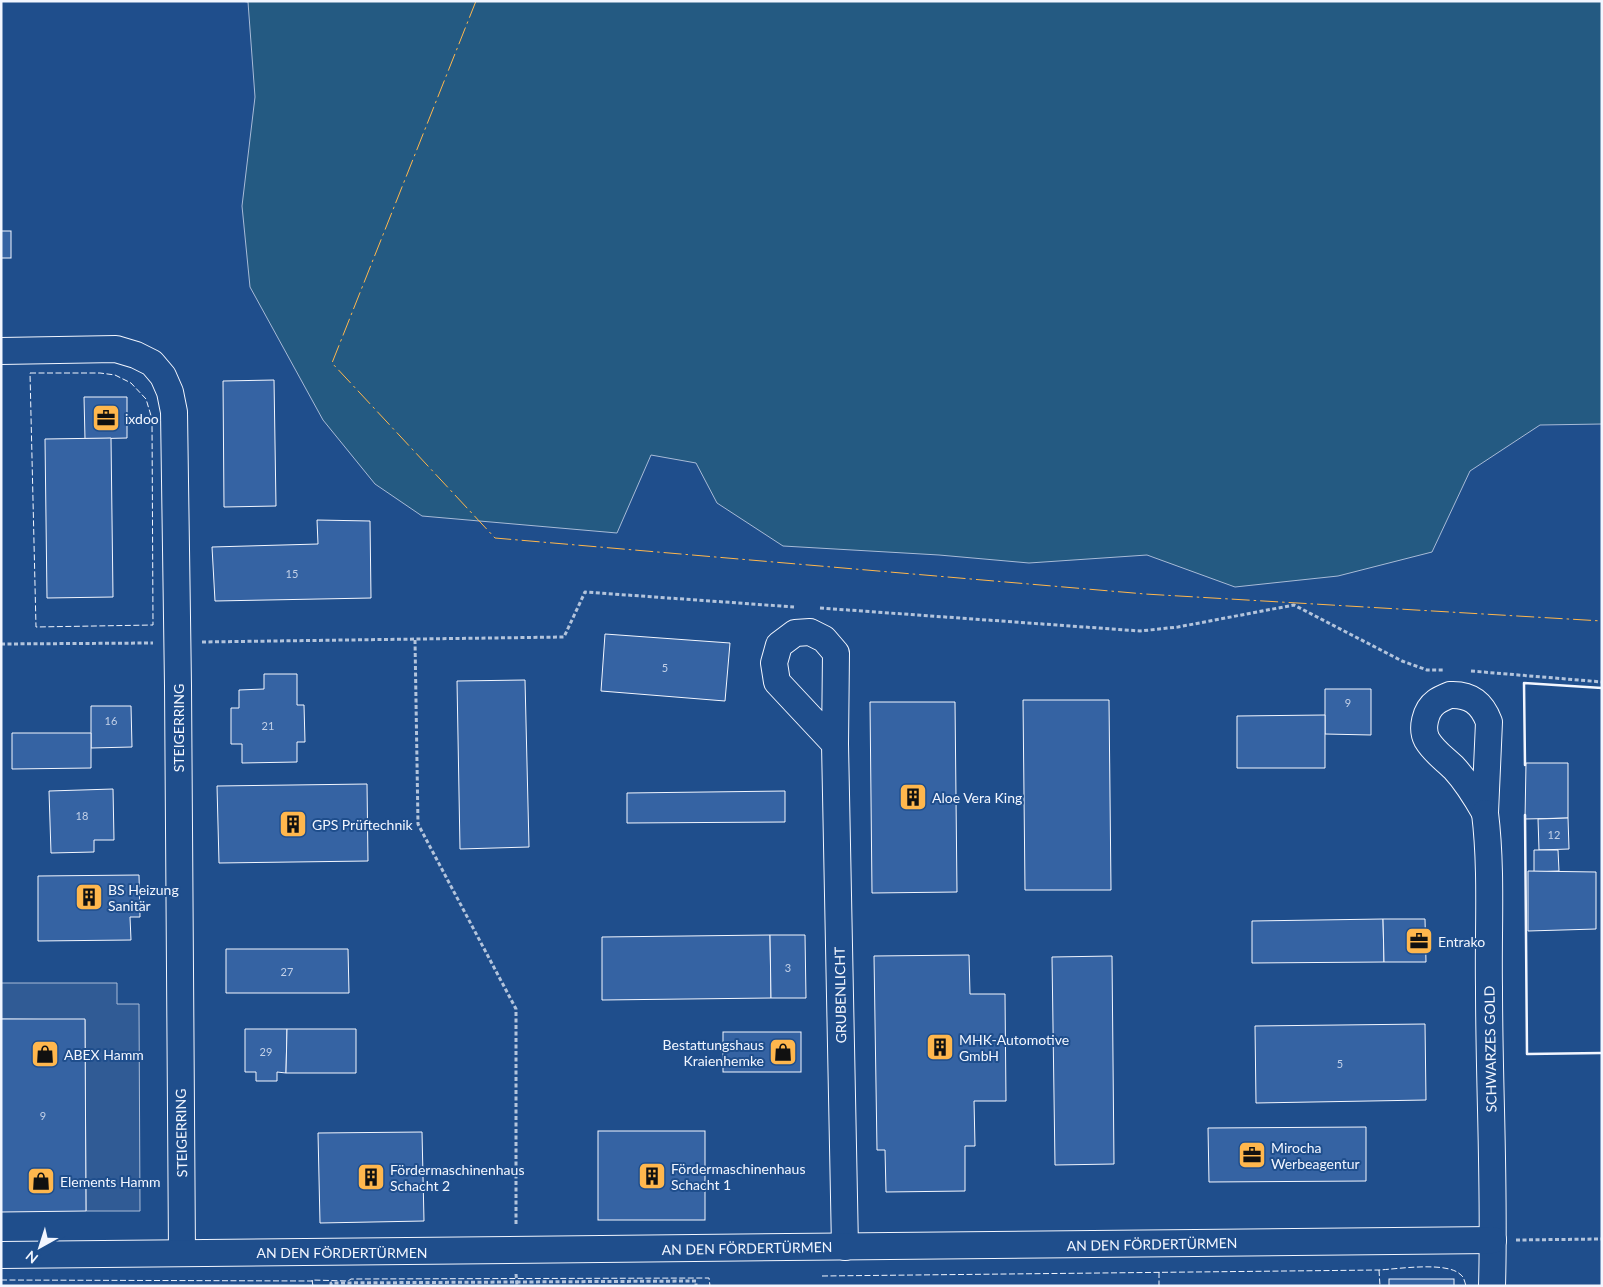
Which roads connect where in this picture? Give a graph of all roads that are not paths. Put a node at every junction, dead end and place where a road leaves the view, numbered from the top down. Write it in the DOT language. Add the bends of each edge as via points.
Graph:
graph roads {
  1 [pos="1,351"];
  2 [pos="835,744"];
  3 [pos="1485,812"];
  4 [pos="1493,1240"];
  5 [pos="844,1247"];
  6 [pos="182,1253"];
  7 [pos="1,1255"];
  8 [pos="1492,1286"];
  1 -- 6 [label="street, STEIGERRING" via="116,349 152,363 164,376 170,392 174,412"];
  2 -- 5 [label="street, GRUBENLICHT"];
  3 -- 4 [label="street, SCHWARZES GOLD"];
  4 -- 5 [label="street, AN DEN FÖRDERTÜRMEN"];
  4 -- 8 [label="street, SCHWARZES GOLD"];
  5 -- 6 [label="street, AN DEN FÖRDERTÜRMEN"];
  6 -- 7 [label="street, AN DEN FÖRDERTÜRMEN"];
}
